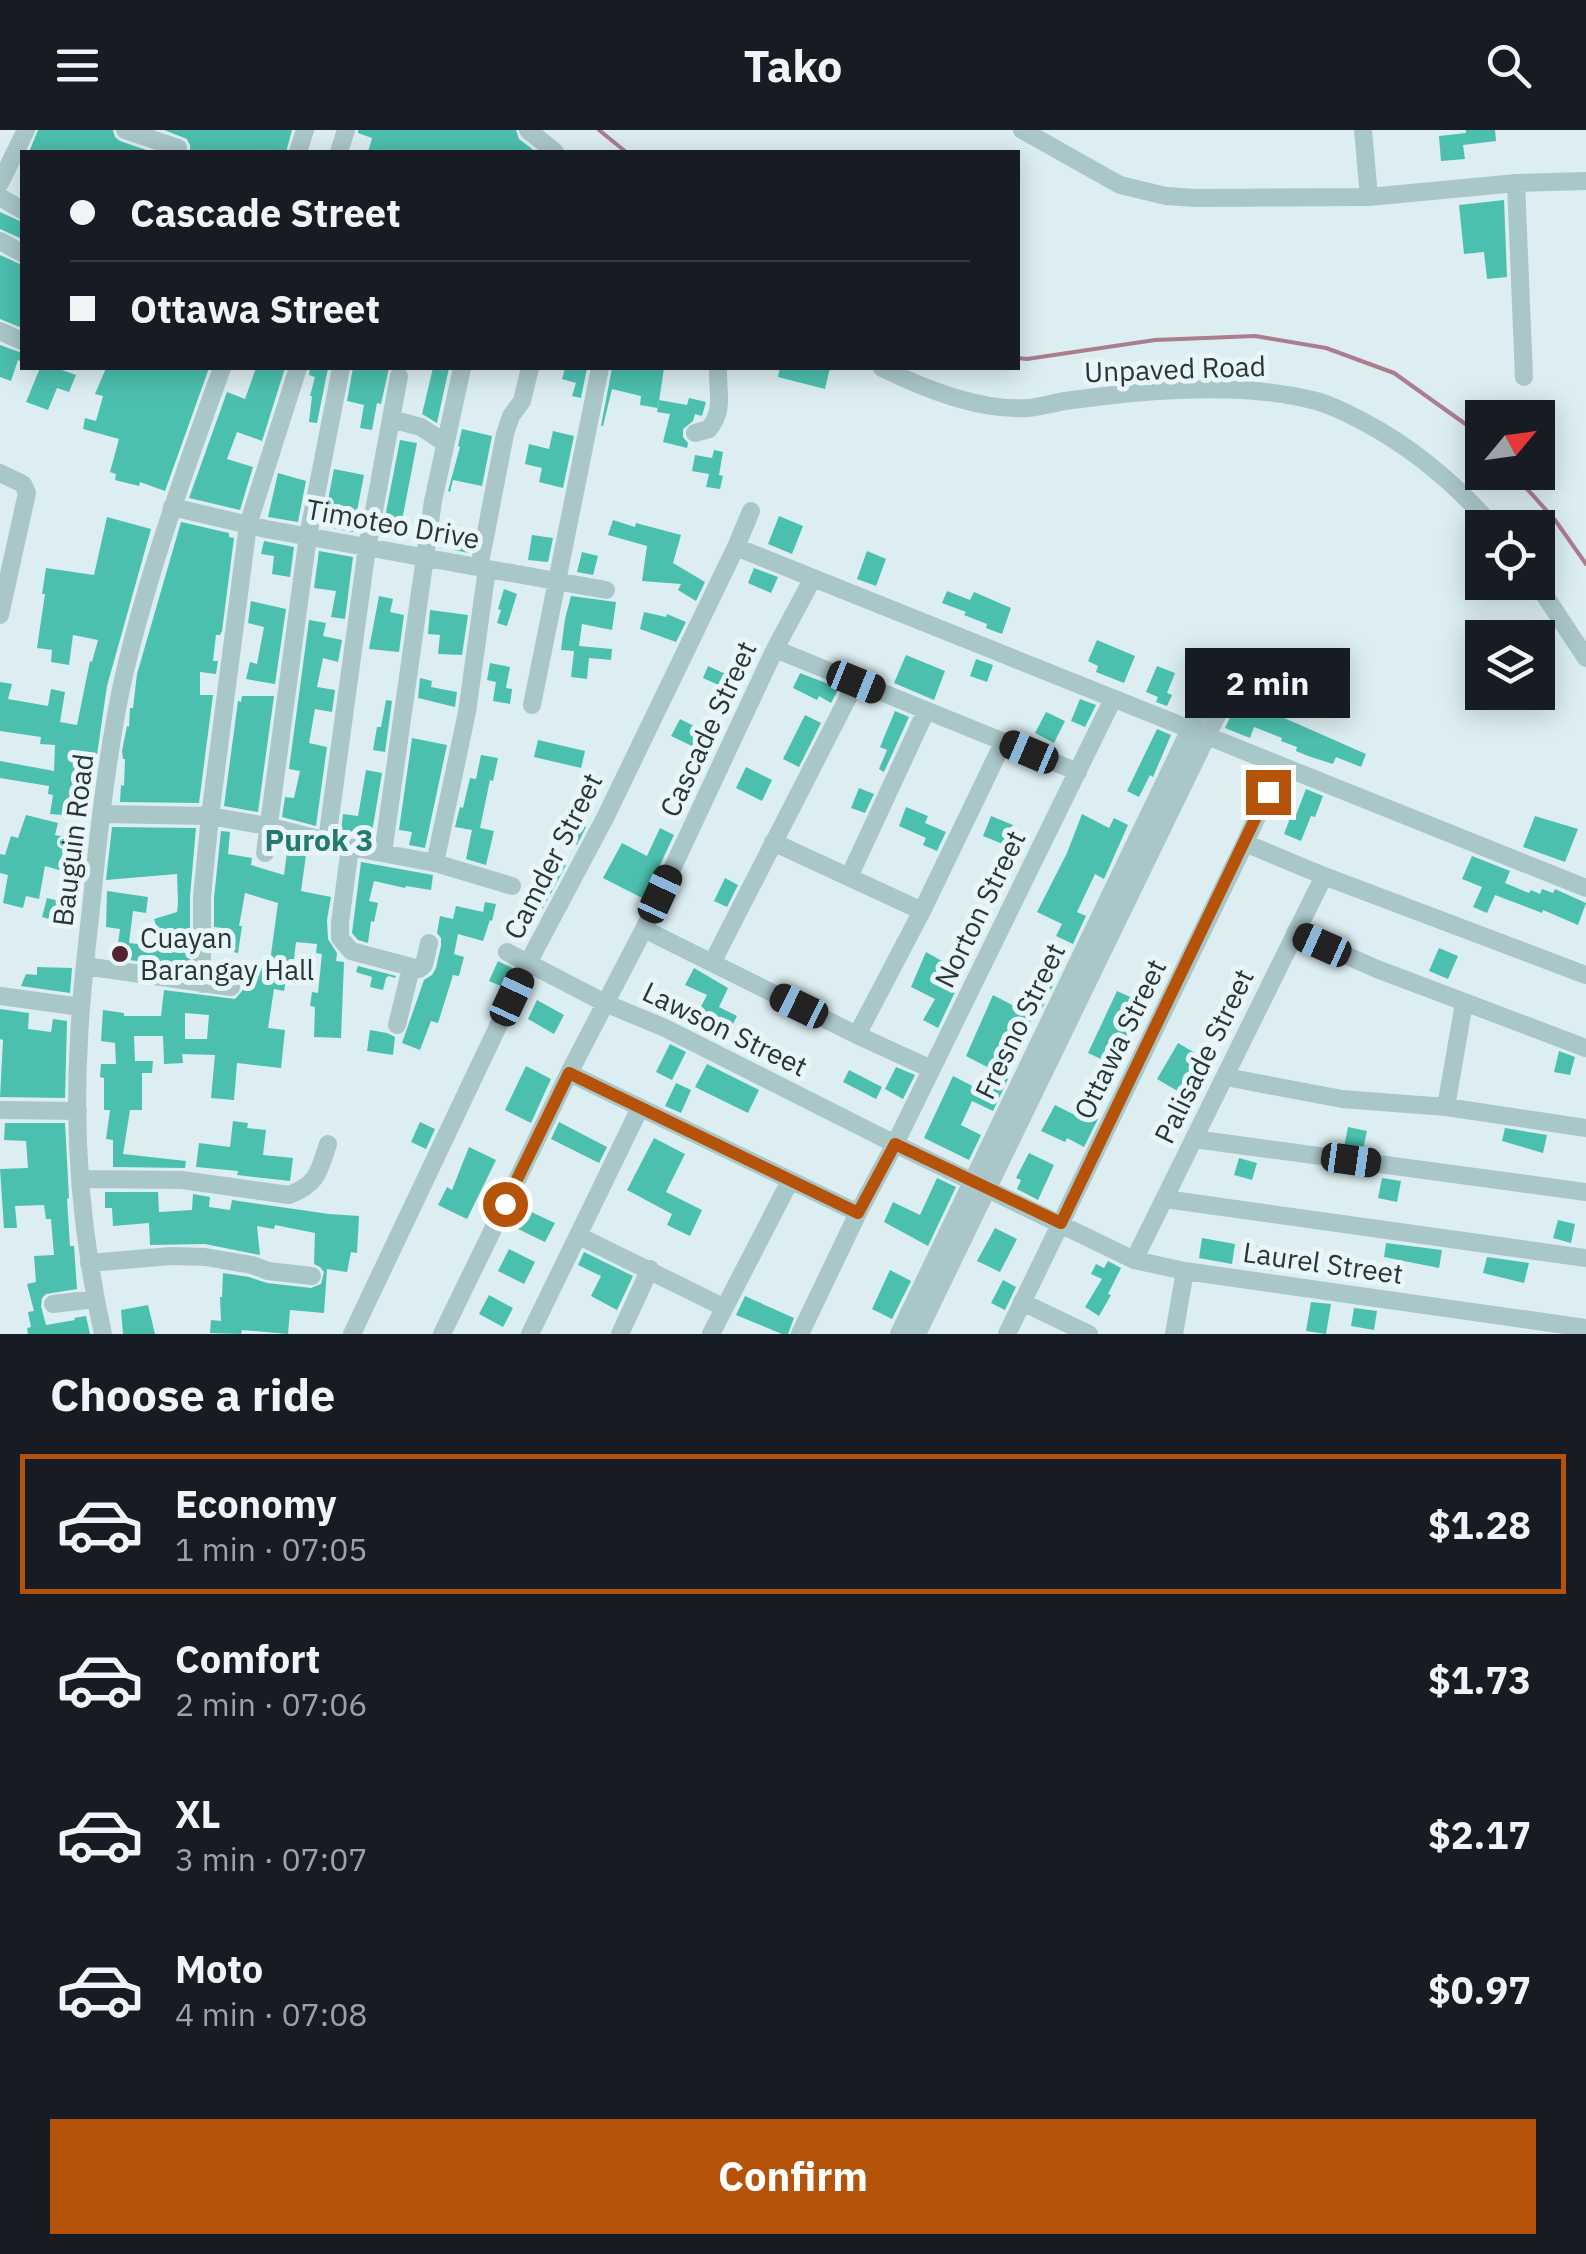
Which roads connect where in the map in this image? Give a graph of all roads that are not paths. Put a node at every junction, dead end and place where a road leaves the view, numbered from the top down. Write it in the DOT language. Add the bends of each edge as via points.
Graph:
graph roads {
  1 [pos="125,130"];
  2 [pos="528,130"];
  3 [pos="1022,130"];
  4 [pos="1363,130"];
  5 [pos="178,148"];
  6 [pos="548,150"];
  7 [pos="18,161"];
  8 [pos="1586,181"];
  9 [pos="0,183"];
  10 [pos="1516,184"];
  11 [pos="1369,197"];
  12 [pos="221,370"];
  13 [pos="297,370"];
  14 [pos="342,370"];
  15 [pos="462,370"];
  16 [pos="530,370"];
  17 [pos="600,370"];
  18 [pos="718,370"];
  19 [pos="886,370"];
  20 [pos="399,376"];
  21 [pos="1524,377"];
  22 [pos="391,419"];
  23 [pos="695,433"];
  24 [pos="445,443"];
  25 [pos="0,473"];
  26 [pos="172,507"];
  27 [pos="1478,510"];
  28 [pos="752,511"];
  29 [pos="248,525"];
  30 [pos="308,536"];
  31 [pos="8,542"];
  32 [pos="736,547"];
  33 [pos="367,548"];
  34 [pos="424,558"];
  35 [pos="483,568"];
  36 [pos="813,578"];
  37 [pos="558,582"];
  38 [pos="606,590"];
  39 [pos="1548,600"];
  40 [pos="1,608"];
  41 [pos="775,649"];
  42 [pos="1586,658"];
  43 [pos="856,682"];
  44 [pos="1215,698"];
  45 [pos="1113,699"];
  46 [pos="532,705"];
  47 [pos="926,710"];
  48 [pos="1199,734"];
  49 [pos="1004,741"];
  50 [pos="1280,766"];
  51 [pos="1078,772"];
  52 [pos="101,814"];
  53 [pos="210,816"];
  54 [pos="267,826"];
  55 [pos="327,840"];
  56 [pos="773,842"];
  57 [pos="1246,843"];
  58 [pos="350,847"];
  59 [pos="265,853"];
  60 [pos="382,853"];
  61 [pos="435,863"];
  62 [pos="848,876"];
  63 [pos="1324,876"];
  64 [pos="512,886"];
  65 [pos="1586,888"];
  66 [pos="922,912"];
  67 [pos="644,929"];
  68 [pos="1295,932"];
  69 [pos="429,944"];
  70 [pos="507,952"];
  71 [pos="528,963"];
  72 [pos="712,963"];
  73 [pos="85,966"];
  74 [pos="412,968"];
  75 [pos="1586,975"];
  76 [pos="202,984"];
  77 [pos="230,988"];
  78 [pos="0,996"];
  79 [pos="606,1002"];
  80 [pos="1464,1004"];
  81 [pos="81,1006"];
  82 [pos="397,1025"];
  83 [pos="857,1035"];
  84 [pos="1586,1048"];
  85 [pos="931,1069"];
  86 [pos="569,1073"];
  87 [pos="1226,1077"];
  88 [pos="1446,1107"];
  89 [pos="640,1108"];
  90 [pos="0,1110"];
  91 [pos="78,1111"];
  92 [pos="1586,1128"];
  93 [pos="1194,1139"];
  94 [pos="328,1144"];
  95 [pos="895,1144"];
  96 [pos="82,1179"];
  97 [pos="790,1181"];
  98 [pos="980,1184"];
  99 [pos="1586,1192"];
  100 [pos="1166,1199"];
  101 [pos="858,1213"];
  102 [pos="1061,1223"];
  103 [pos="579,1236"];
  104 [pos="1586,1258"];
  105 [pos="1134,1260"];
  106 [pos="89,1263"];
  107 [pos="650,1270"];
  108 [pos="1185,1271"];
  109 [pos="312,1276"];
  110 [pos="96,1299"];
  111 [pos="1022,1302"];
  112 [pos="52,1304"];
  113 [pos="724,1307"];
  114 [pos="1586,1328"];
  115 [pos="104,1334"];
  116 [pos="352,1334"];
  117 [pos="442,1334"];
  118 [pos="530,1334"];
  119 [pos="620,1334"];
  120 [pos="711,1334"];
  121 [pos="800,1334"];
  122 [pos="898,1334"];
  123 [pos="917,1334"];
  124 [pos="1006,1334"];
  125 [pos="1089,1334"];
  126 [pos="1174,1334"];
  1 -- 5 [label="street"];
  2 -- 6 [label="street"];
  3 -- 11 [label="street" via="1104,178 1142,191 1196,198"];
  4 -- 11 [label="street"];
  7 -- 9 [label="street"];
  8 -- 10 [label="street"];
  10 -- 11 [label="street"];
  10 -- 21 [label="street"];
  12 -- 26 [label="street, Bauguin Road"];
  13 -- 29 [label="street"];
  14 -- 30 [label="street"];
  15 -- 24 [label="street"];
  16 -- 35 [label="street" via="505,434"];
  17 -- 37 [label="street"];
  18 -- 23 [label="street" via="719,413 710,429"];
  19 -- 27 [label="street, Unpaved Road" via="1012,408 1217,390 1319,401 1426,460"];
  20 -- 22 [label="street"];
  22 -- 24 [label="street"];
  22 -- 33 [label="street"];
  24 -- 34 [label="street"];
  25 -- 31 [label="street" via="26,489"];
  26 -- 29 [label="street, Timoteo Drive"];
  26 -- 52 [label="street, Bauguin Road" via="125,672"];
  28 -- 32 [label="street, Camder Street"];
  29 -- 30 [label="street, Timoteo Drive"];
  29 -- 53 [label="street"];
  30 -- 33 [label="street, Timoteo Drive"];
  30 -- 54 [label="street"];
  31 -- 40 [label="street"];
  32 -- 36 [label="street"];
  32 -- 71 [label="street, Camder Street"];
  33 -- 34 [label="street, Timoteo Drive"];
  33 -- 55 [label="street"];
  34 -- 35 [label="street, Timoteo Drive"];
  34 -- 60 [label="street"];
  35 -- 37 [label="street, Timoteo Drive"];
  35 -- 61 [label="street" via="467,712"];
  36 -- 41 [label="street, Cascade Street"];
  36 -- 45 [label="street"];
  37 -- 38 [label="street, Timoteo Drive"];
  37 -- 46 [label="street"];
  39 -- 42 [label="street"];
  41 -- 43 [label="street"];
  41 -- 67 [label="street, Cascade Street"];
  43 -- 47 [label="street"];
  43 -- 56 [label="street"];
  44 -- 48 [label="street, Fresno Street"];
  45 -- 48 [label="street"];
  45 -- 51 [label="street, Norton Street"];
  47 -- 49 [label="street"];
  47 -- 62 [label="street"];
  48 -- 50 [label="street"];
  48 -- 98 [label="street, Fresno Street"];
  49 -- 51 [label="street"];
  49 -- 66 [label="street"];
  50 -- 57 [label="street, Ottawa Street"];
  50 -- 65 [label="street"];
  51 -- 85 [label="street, Norton Street"];
  52 -- 53 [label="street"];
  52 -- 73 [label="street, Bauguin Road"];
  53 -- 54 [label="street"];
  53 -- 76 [label="street"];
  54 -- 55 [label="street"];
  54 -- 59 [label="street"];
  55 -- 58 [label="street"];
  56 -- 62 [label="street"];
  56 -- 72 [label="street"];
  57 -- 63 [label="street"];
  57 -- 102 [label="street, Ottawa Street"];
  58 -- 60 [label="street"];
  58 -- 74 [label="street" via="340,938 351,950"];
  60 -- 61 [label="street"];
  61 -- 64 [label="street"];
  62 -- 66 [label="street"];
  63 -- 68 [label="street, Palisade Street"];
  63 -- 75 [label="street"];
  66 -- 83 [label="street"];
  67 -- 72 [label="street"];
  67 -- 79 [label="street, Cascade Street"];
  68 -- 80 [label="street"];
  68 -- 87 [label="street, Palisade Street"];
  69 -- 74 [label="street" via="424,965"];
  70 -- 71 [label="street, Lawson Street"];
  71 -- 79 [label="street, Lawson Street"];
  71 -- 116 [label="street, Camder Street"];
  72 -- 83 [label="street"];
  73 -- 76 [label="street"];
  73 -- 81 [label="street, Bauguin Road"];
  74 -- 82 [label="street"];
  76 -- 77 [label="street"];
  78 -- 81 [label="street"];
  79 -- 86 [label="street, Cascade Street"];
  79 -- 95 [label="street, Lawson Street"];
  80 -- 84 [label="street"];
  80 -- 88 [label="street"];
  81 -- 91 [label="street, Bauguin Road"];
  83 -- 85 [label="street"];
  85 -- 95 [label="street, Norton Street"];
  86 -- 89 [label="street"];
  86 -- 117 [label="street, Cascade Street"];
  87 -- 88 [label="street" via="1342,1099"];
  87 -- 93 [label="street, Palisade Street"];
  88 -- 92 [label="street"];
  89 -- 97 [label="street"];
  89 -- 103 [label="street"];
  90 -- 91 [label="street"];
  91 -- 96 [label="street, Bauguin Road"];
  93 -- 99 [label="street"];
  93 -- 100 [label="street, Palisade Street"];
  94 -- 96 [label="street" via="316,1178 289,1194 182,1180"];
  95 -- 98 [label="street, Lawson Street"];
  95 -- 101 [label="street, Norton Street"];
  96 -- 106 [label="street, Bauguin Road"];
  97 -- 101 [label="street"];
  97 -- 113 [label="street"];
  98 -- 102 [label="street, Lawson Street"];
  98 -- 122 [label="street, Fresno Street"];
  98 -- 123 [label="street, Fresno Street"];
  100 -- 104 [label="street"];
  100 -- 105 [label="street, Palisade Street"];
  101 -- 121 [label="street, Norton Street"];
  102 -- 105 [label="street, Laurel Street"];
  102 -- 111 [label="street, Ottawa Street"];
  103 -- 107 [label="street"];
  103 -- 118 [label="street"];
  105 -- 108 [label="street, Laurel Street"];
  106 -- 109 [label="street" via="206,1257"];
  106 -- 110 [label="street, Bauguin Road"];
  107 -- 113 [label="street"];
  107 -- 119 [label="street"];
  108 -- 114 [label="street, Laurel Street"];
  108 -- 126 [label="street"];
  110 -- 112 [label="street"];
  110 -- 115 [label="street, Bauguin Road"];
  111 -- 124 [label="street, Ottawa Street"];
  111 -- 125 [label="street"];
  113 -- 120 [label="street"];
}
